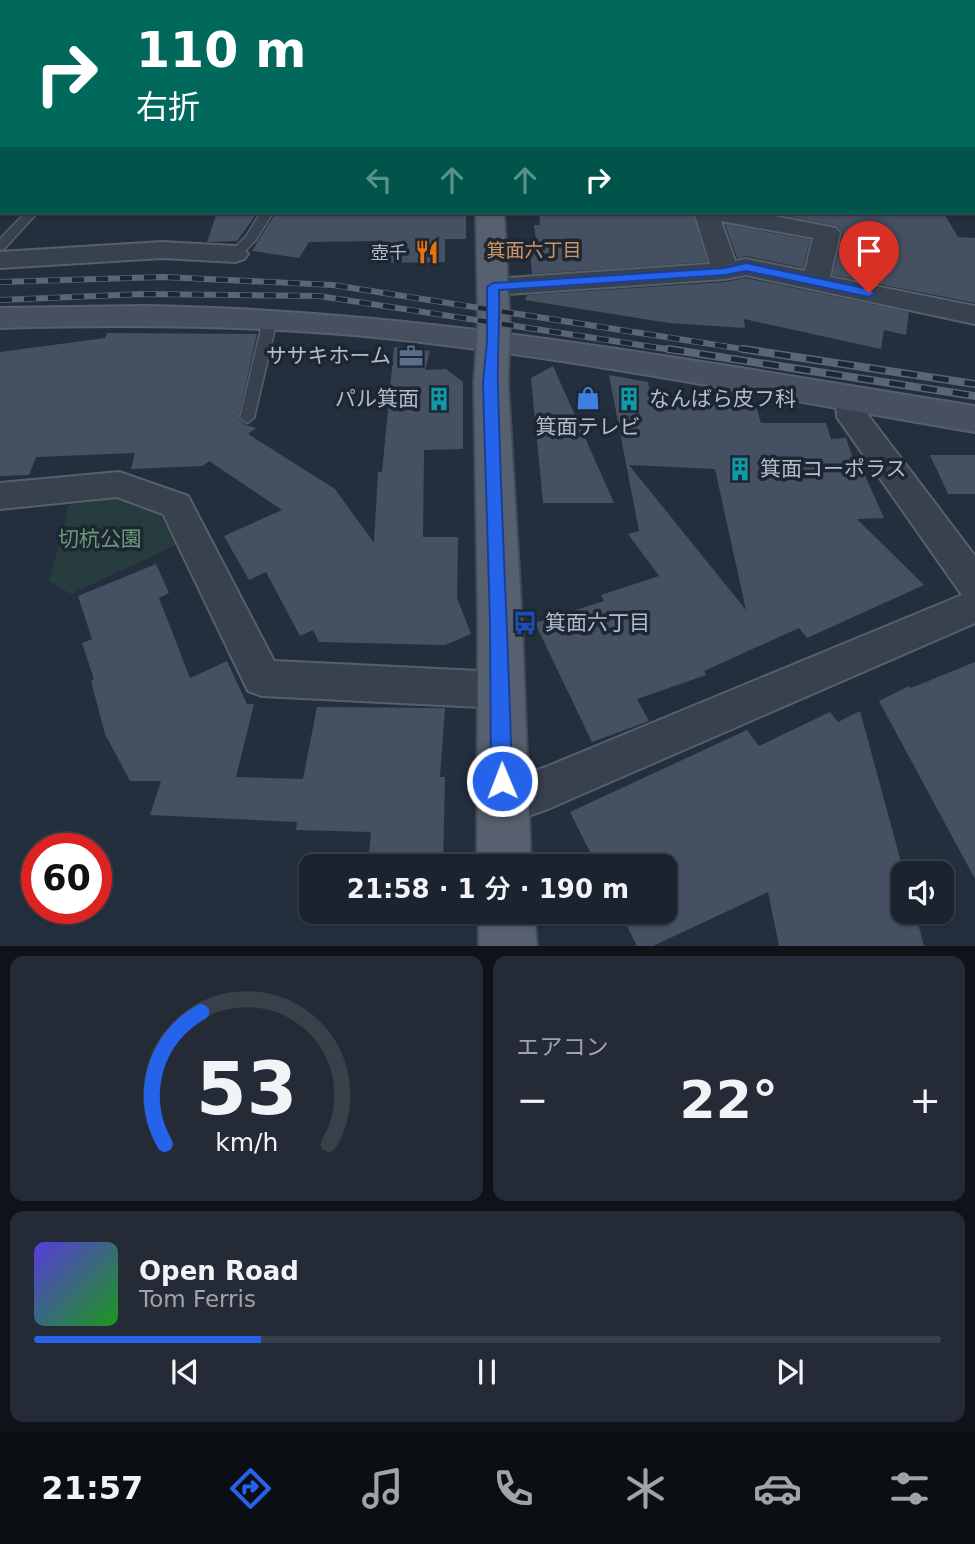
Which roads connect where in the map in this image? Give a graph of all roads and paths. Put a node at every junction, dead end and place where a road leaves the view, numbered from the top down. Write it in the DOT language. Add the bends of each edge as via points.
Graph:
graph roads {
  1 [pos="30,214"];
  2 [pos="266,214"];
  3 [pos="490,214"];
  4 [pos="707,214"];
  5 [pos="724,214"];
  6 [pos="0,246"];
  7 [pos="234,254"];
  8 [pos="0,260"];
  9 [pos="725,271"];
  10 [pos="816,282"];
  11 [pos="493,287"];
  12 [pos="975,315"];
  13 [pos="0,318"];
  14 [pos="270,320"];
  15 [pos="494,342"];
  16 [pos="851,400"];
  17 [pos="247,418"];
  18 [pos="975,419"];
  19 [pos="0,496"];
  20 [pos="975,584"];
  21 [pos="975,606"];
  22 [pos="500,690"];
  23 [pos="502,803"];
  24 [pos="504,854"];
  25 [pos="507,924"];
  26 [pos="508,946"];
  1 -- 6 [label="lane"];
  2 -- 7 [label="lane" via="252,237"];
  3 -- 11 [label="main road"];
  4 -- 9 [label="street"];
  5 -- 10 [label="street" via="827,233"];
  7 -- 8 [label="street" via="162,250"];
  9 -- 10 [label="street" via="746,267"];
  9 -- 11 [label="street"];
  10 -- 12 [label="street"];
  11 -- 15 [label="main road"];
  13 -- 14 [label="street" via="190,315"];
  14 -- 15 [label="street"];
  14 -- 17 [label="lane"];
  15 -- 16 [label="street"];
  15 -- 22 [label="main road" via="491,383"];
  16 -- 18 [label="street"];
  16 -- 20 [label="street" via="853,417"];
  19 -- 22 [label="street" via="119,484 176,505 262,678"];
  21 -- 23 [label="street" via="548,788"];
  22 -- 23 [label="main road"];
  23 -- 24 [label="main road"];
  25 -- 26 [label="main road"];
}
